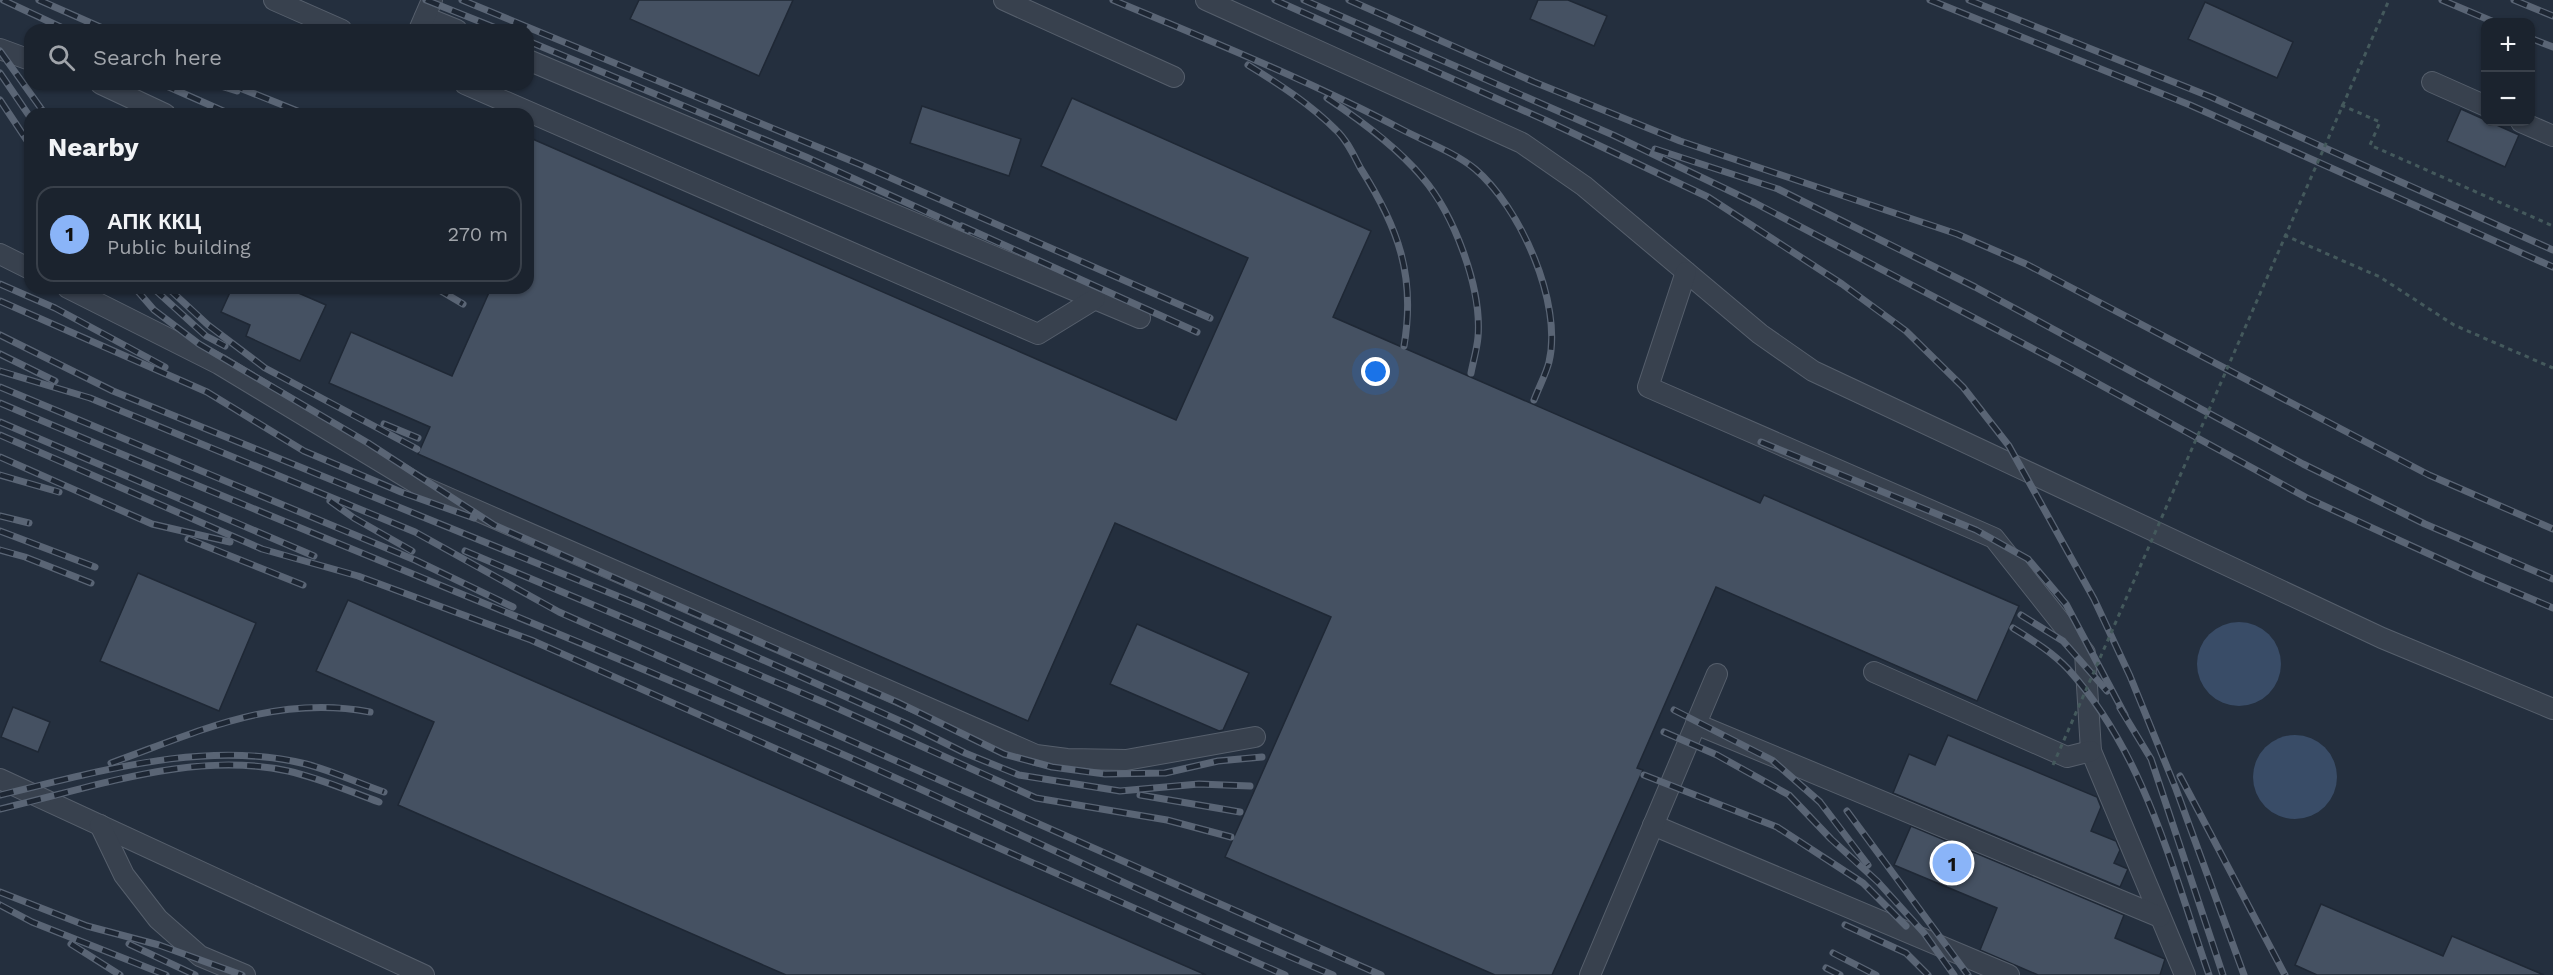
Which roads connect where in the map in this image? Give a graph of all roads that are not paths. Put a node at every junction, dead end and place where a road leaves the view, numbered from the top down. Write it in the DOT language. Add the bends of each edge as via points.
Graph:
graph roads {
  1 [pos="274,0"];
  2 [pos="1004,0"];
  3 [pos="1206,0"];
  4 [pos="425,16"];
  5 [pos="328,24"];
  6 [pos="443,24"];
  7 [pos="0,49"];
  8 [pos="24,58"];
  9 [pos="534,63"];
  10 [pos="1174,77"];
  11 [pos="2432,82"];
  12 [pos="114,90"];
  13 [pos="479,90"];
  14 [pos="2481,104"];
  15 [pos="152,108"];
  16 [pos="520,108"];
  17 [pos="534,114"];
  18 [pos="2530,126"];
  19 [pos="2553,136"];
  20 [pos="0,254"];
  21 [pos="24,266"];
  22 [pos="1686,272"];
  23 [pos="80,294"];
  24 [pos="1095,299"];
  25 [pos="1140,318"];
  26 [pos="1874,672"];
  27 [pos="1717,674"];
  28 [pos="2553,709"];
  29 [pos="1696,724"];
  30 [pos="1255,737"];
  31 [pos="2091,751"];
  32 [pos="0,779"];
  33 [pos="100,825"];
  34 [pos="1653,825"];
  35 [pos="2160,917"];
  36 [pos="245,975"];
  37 [pos="424,975"];
  38 [pos="1590,975"];
  39 [pos="2009,975"];
  40 [pos="2185,975"];
  1 -- 5 [label="lane"];
  2 -- 10 [label="lane"];
  3 -- 22 [label="lane" via="1522,143 1584,186"];
  4 -- 6 [label="lane"];
  7 -- 8 [label="lane"];
  9 -- 24 [label="lane"];
  11 -- 14 [label="lane"];
  12 -- 15 [label="lane"];
  13 -- 16 [label="lane"];
  17 -- 24 [label="lane" via="1038,334"];
  18 -- 19 [label="lane"];
  20 -- 21 [label="lane"];
  22 -- 28 [label="lane" via="1760,334 1813,371 2382,638"];
  22 -- 31 [label="lane" via="1647,387 1994,538 2085,653"];
  23 -- 30 [label="lane" via="219,364 422,486 1036,755 1126,760"];
  24 -- 25 [label="lane"];
  26 -- 31 [label="lane" via="2067,757"];
  27 -- 29 [label="lane"];
  29 -- 34 [label="lane"];
  29 -- 35 [label="lane"];
  31 -- 35 [label="lane"];
  32 -- 33 [label="lane"];
  33 -- 36 [label="lane" via="124,875 158,919 200,956"];
  33 -- 37 [label="lane"];
  34 -- 38 [label="lane"];
  34 -- 39 [label="lane"];
  35 -- 40 [label="lane"];
}
